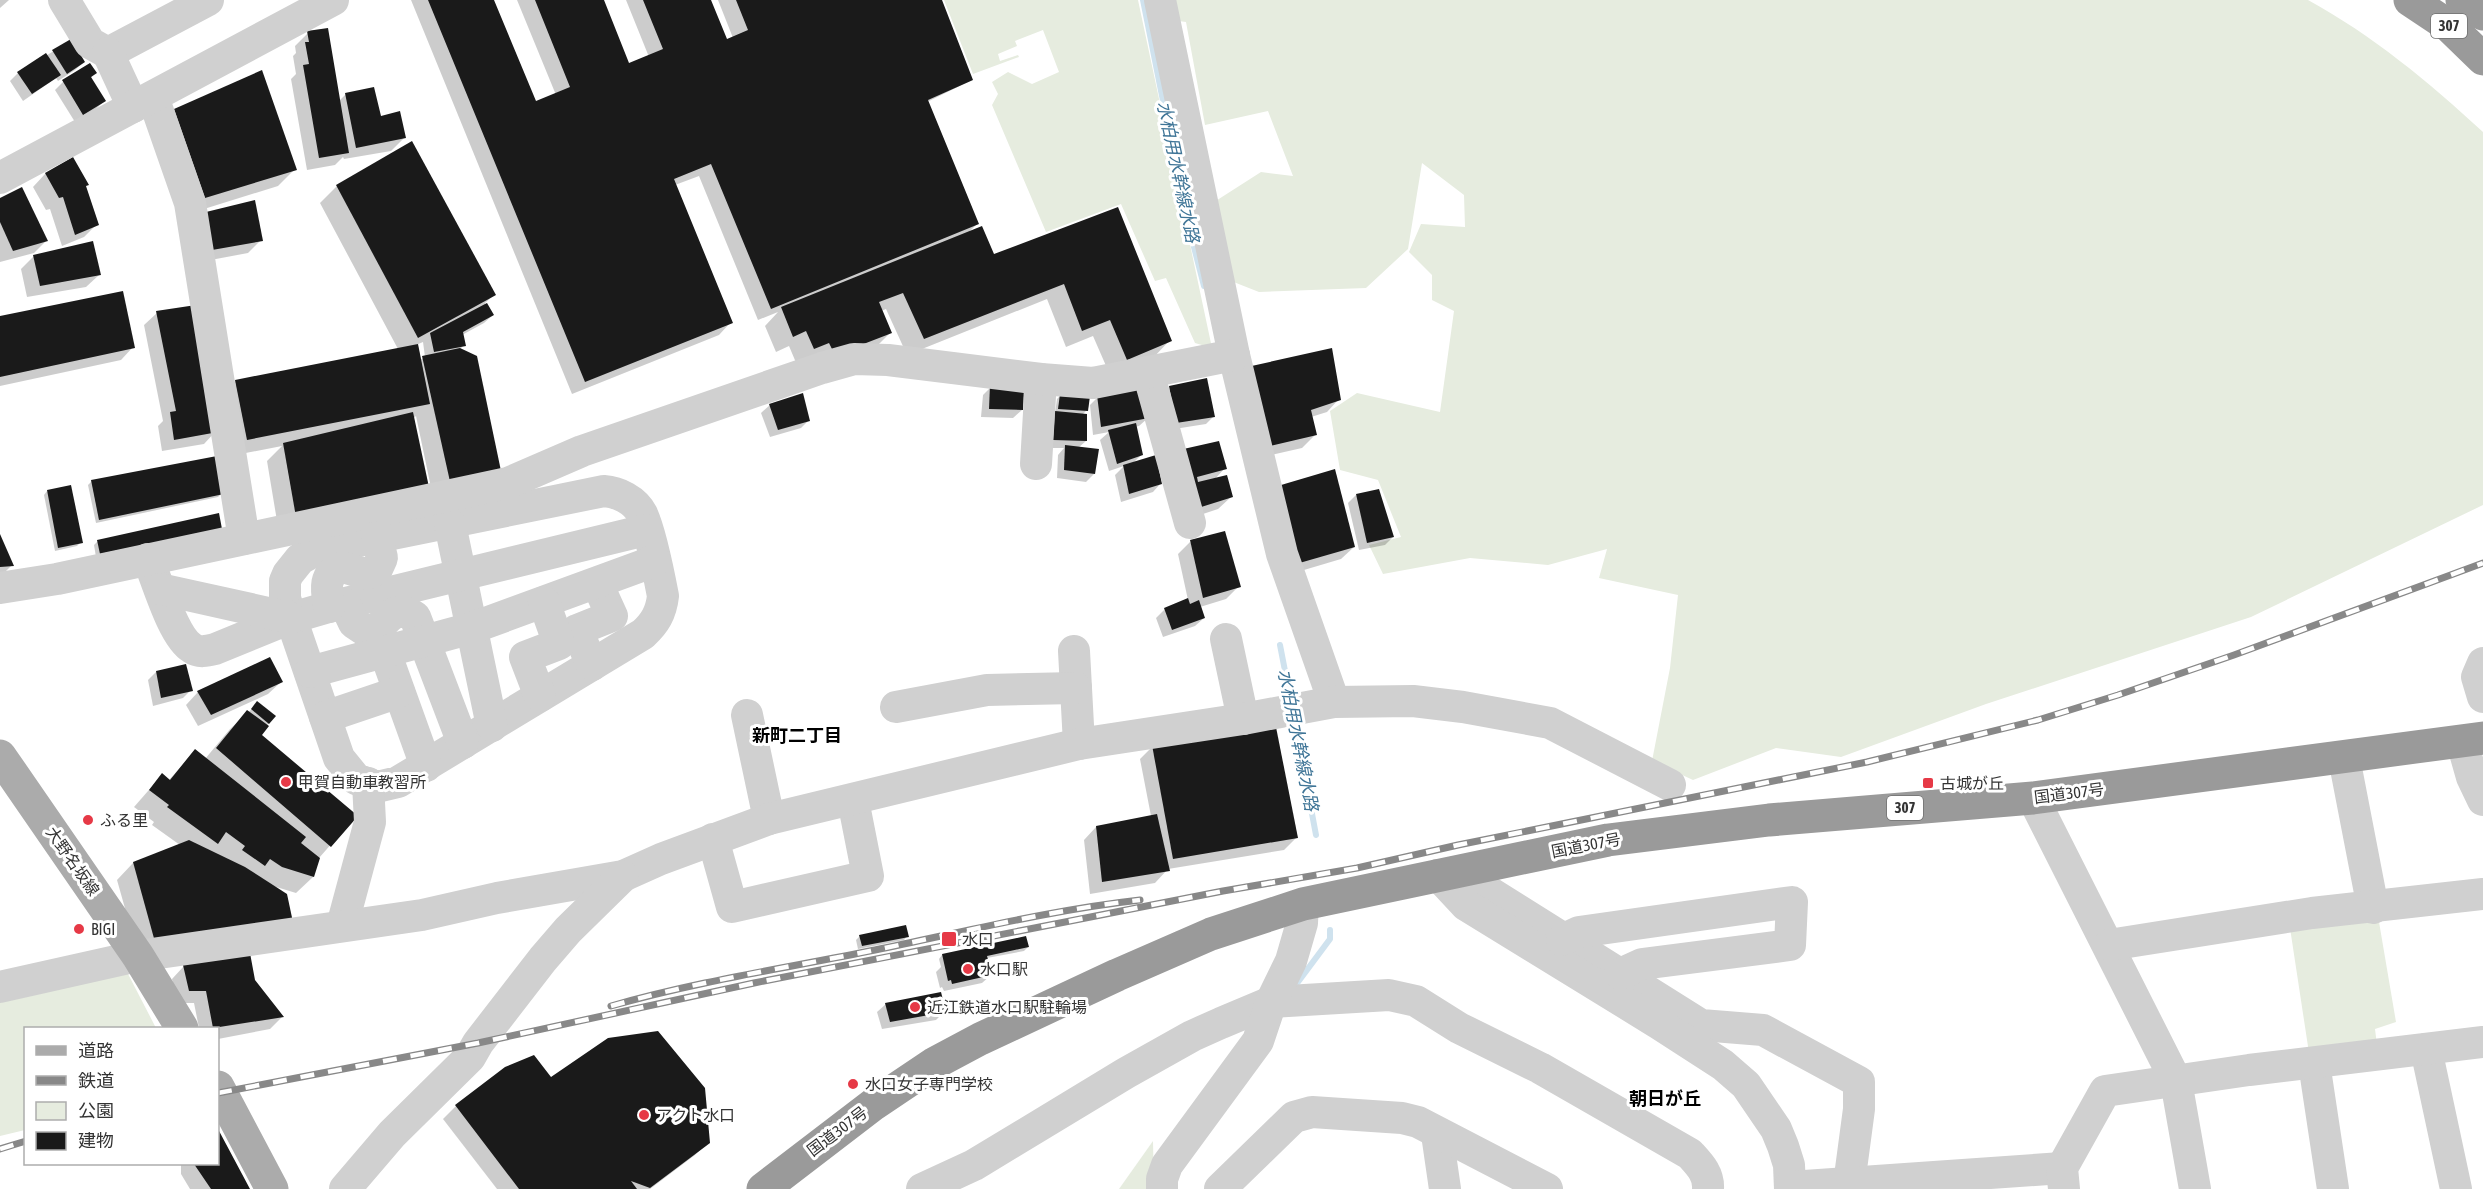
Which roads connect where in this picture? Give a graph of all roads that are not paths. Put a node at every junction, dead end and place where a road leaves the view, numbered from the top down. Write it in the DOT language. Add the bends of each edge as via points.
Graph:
graph roads {
  1 [pos="64,0"];
  2 [pos="208,0"];
  3 [pos="1160,0"];
  4 [pos="2410,0"];
  5 [pos="2462,0"];
  6 [pos="332,1"];
  7 [pos="2483,14"];
  8 [pos="108,53"];
  9 [pos="2483,59"];
  10 [pos="143,102"];
  11 [pos="0,178"];
  12 [pos="1234,355"];
  13 [pos="1149,372"];
  14 [pos="1041,379"];
  15 [pos="1036,464"];
  16 [pos="1190,523"];
  17 [pos="450,524"];
  18 [pos="646,530"];
  19 [pos="377,537"];
  20 [pos="244,539"];
  21 [pos="148,559"];
  22 [pos="655,561"];
  23 [pos="460,576"];
  24 [pos="597,583"];
  25 [pos="0,588"];
  26 [pos="160,589"];
  27 [pos="544,602"];
  28 [pos="337,605"];
  29 [pos="291,618"];
  30 [pos="472,628"];
  31 [pos="1226,639"];
  32 [pos="425,641"];
  33 [pos="1074,651"];
  34 [pos="385,652"];
  35 [pos="2483,663"];
  36 [pos="592,664"];
  37 [pos="310,672"];
  38 [pos="1076,688"];
  39 [pos="540,696"];
  40 [pos="2483,697"];
  41 [pos="402,702"];
  42 [pos="1334,702"];
  43 [pos="896,707"];
  44 [pos="747,715"];
  45 [pos="1243,719"];
  46 [pos="329,726"];
  47 [pos="492,726"];
  48 [pos="2472,740"];
  49 [pos="463,743"];
  50 [pos="1079,744"];
  51 [pos="0,756"];
  52 [pos="2344,758"];
  53 [pos="426,766"];
  54 [pos="368,783"];
  55 [pos="1670,785"];
  56 [pos="2033,798"];
  57 [pos="853,800"];
  58 [pos="2483,800"];
  59 [pos="769,819"];
  60 [pos="713,839"];
  61 [pos="1438,875"];
  62 [pos="623,876"];
  63 [pos="2483,894"];
  64 [pos="1303,903"];
  65 [pos="2373,908"];
  66 [pos="342,926"];
  67 [pos="1562,940"];
  68 [pos="2109,945"];
  69 [pos="138,956"];
  70 [pos="1620,974"];
  71 [pos="0,987"];
  72 [pos="1271,1002"];
  73 [pos="181,1027"];
  74 [pos="2483,1042"];
  75 [pos="2426,1049"];
  76 [pos="2314,1063"];
  77 [pos="2176,1081"];
  78 [pos="219,1089"];
  79 [pos="1437,1134"];
  80 [pos="2063,1178"];
  81 [pos="1929,1183"];
  82 [pos="1849,1184"];
  83 [pos="1790,1188"];
  84 [pos="272,1189"];
  85 [pos="345,1189"];
  86 [pos="763,1189"];
  87 [pos="922,1189"];
  88 [pos="1162,1189"];
  89 [pos="1220,1189"];
  90 [pos="1446,1189"];
  91 [pos="1547,1189"];
  92 [pos="1708,1189"];
  93 [pos="2195,1189"];
  94 [pos="2333,1189"];
  95 [pos="2456,1189"];
  1 -- 8 [label="street" via="90,43"];
  2 -- 8 [label="street"];
  3 -- 12 [label="street"];
  4 -- 9 [label="highway, 307" via="2449,26"];
  5 -- 7 [label="highway"];
  6 -- 10 [label="street"];
  8 -- 10 [label="street"];
  10 -- 11 [label="street"];
  10 -- 20 [label="street" via="190,203"];
  12 -- 13 [label="street"];
  12 -- 42 [label="street" via="1282,554"];
  13 -- 14 [label="street" via="1093,382"];
  13 -- 16 [label="street"];
  14 -- 15 [label="street"];
  14 -- 20 [label="street" via="888,360 854,360 582,451 508,483"];
  17 -- 18 [label="street" via="603,491 615,492 634,504 642,514"];
  17 -- 19 [label="street"];
  17 -- 23 [label="street"];
  18 -- 22 [label="street"];
  18 -- 23 [label="street"];
  19 -- 28 [label="street" via="381,564 372,573 343,567 334,571 326,584"];
  19 -- 29 [label="street" via="318,549 300,559 285,581"];
  20 -- 21 [label="street"];
  21 -- 25 [label="street"];
  21 -- 26 [label="street"];
  22 -- 24 [label="street"];
  22 -- 36 [label="street" via="663,596 652,626"];
  23 -- 28 [label="street"];
  23 -- 30 [label="street"];
  24 -- 27 [label="street"];
  24 -- 36 [label="street" via="612,616 577,630"];
  26 -- 29 [label="street"];
  26 -- 29 [label="street" via="183,640 202,652"];
  27 -- 30 [label="street"];
  27 -- 39 [label="street" via="559,644 525,657"];
  28 -- 29 [label="street"];
  28 -- 32 [label="street" via="366,631 378,629 396,611 410,613"];
  29 -- 37 [label="street"];
  30 -- 32 [label="street"];
  30 -- 47 [label="street"];
  31 -- 45 [label="street"];
  32 -- 34 [label="street"];
  32 -- 49 [label="street"];
  33 -- 38 [label="street"];
  34 -- 37 [label="street"];
  34 -- 41 [label="street"];
  35 -- 40 [label="street" via="2477,677"];
  36 -- 39 [label="street"];
  37 -- 46 [label="street"];
  38 -- 43 [label="street" via="987,690"];
  38 -- 50 [label="street"];
  39 -- 47 [label="street"];
  41 -- 46 [label="street"];
  41 -- 46 [label="street" via="360,696"];
  41 -- 53 [label="street"];
  42 -- 45 [label="street"];
  42 -- 55 [label="street" via="1413,701 1550,723"];
  44 -- 59 [label="street"];
  45 -- 50 [label="street"];
  46 -- 54 [label="street" via="339,758 356,779"];
  47 -- 49 [label="street"];
  48 -- 52 [label="highway, 国道307号 / 307"];
  48 -- 58 [label="street" via="2472,777"];
  49 -- 53 [label="street"];
  50 -- 57 [label="street"];
  51 -- 69 [label="main road, 大野名坂線"];
  52 -- 56 [label="highway, 国道307号 / 307"];
  52 -- 65 [label="street"];
  53 -- 54 [label="street" via="398,782 377,787"];
  54 -- 66 [label="street" via="370,822"];
  56 -- 61 [label="highway, 国道307号 / 307" via="1769,820 1608,840"];
  56 -- 68 [label="street"];
  57 -- 59 [label="street"];
  57 -- 60 [label="street" via="868,876 732,907"];
  59 -- 60 [label="street"];
  60 -- 62 [label="street"];
  61 -- 64 [label="highway, 国道307号 / 307"];
  61 -- 67 [label="street" via="1478,885"];
  61 -- 83 [label="street" via="1466,905 1658,1023 1723,1065 1746,1085 1784,1146"];
  62 -- 66 [label="street" via="422,915"];
  62 -- 85 [label="street" via="543,959 470,1057 392,1134"];
  63 -- 65 [label="street"];
  64 -- 72 [label="street" via="1302,923 1291,961"];
  64 -- 86 [label="highway, 国道307号 / 307" via="1210,934 980,1039 935,1063 874,1104"];
  65 -- 68 [label="street" via="2312,913"];
  66 -- 69 [label="street"];
  67 -- 70 [label="street"];
  67 -- 70 [label="street" via="1579,932 1792,902 1790,945 1642,964"];
  68 -- 77 [label="street"];
  69 -- 71 [label="street"];
  69 -- 73 [label="main road, 大野名坂線"];
  70 -- 82 [label="street" via="1701,1025 1763,1029 1859,1082"];
  72 -- 87 [label="street" via="1192,1036 974,1165"];
  72 -- 88 [label="street" via="1258,1041 1167,1165"];
  72 -- 92 [label="street" via="1389,994 1416,1001 1690,1154 1704,1169"];
  74 -- 75 [label="street"];
  75 -- 76 [label="street"];
  75 -- 95 [label="street"];
  76 -- 77 [label="street"];
  76 -- 94 [label="street"];
  77 -- 80 [label="street" via="2105,1091"];
  77 -- 93 [label="street"];
  78 -- 84 [label="main road"];
  79 -- 89 [label="street" via="1418,1122 1402,1118 1312,1112 1294,1117"];
  79 -- 90 [label="street"];
  79 -- 91 [label="street"];
  80 -- 81 [label="street"];
  81 -- 82 [label="street"];
  82 -- 83 [label="street"];
}
